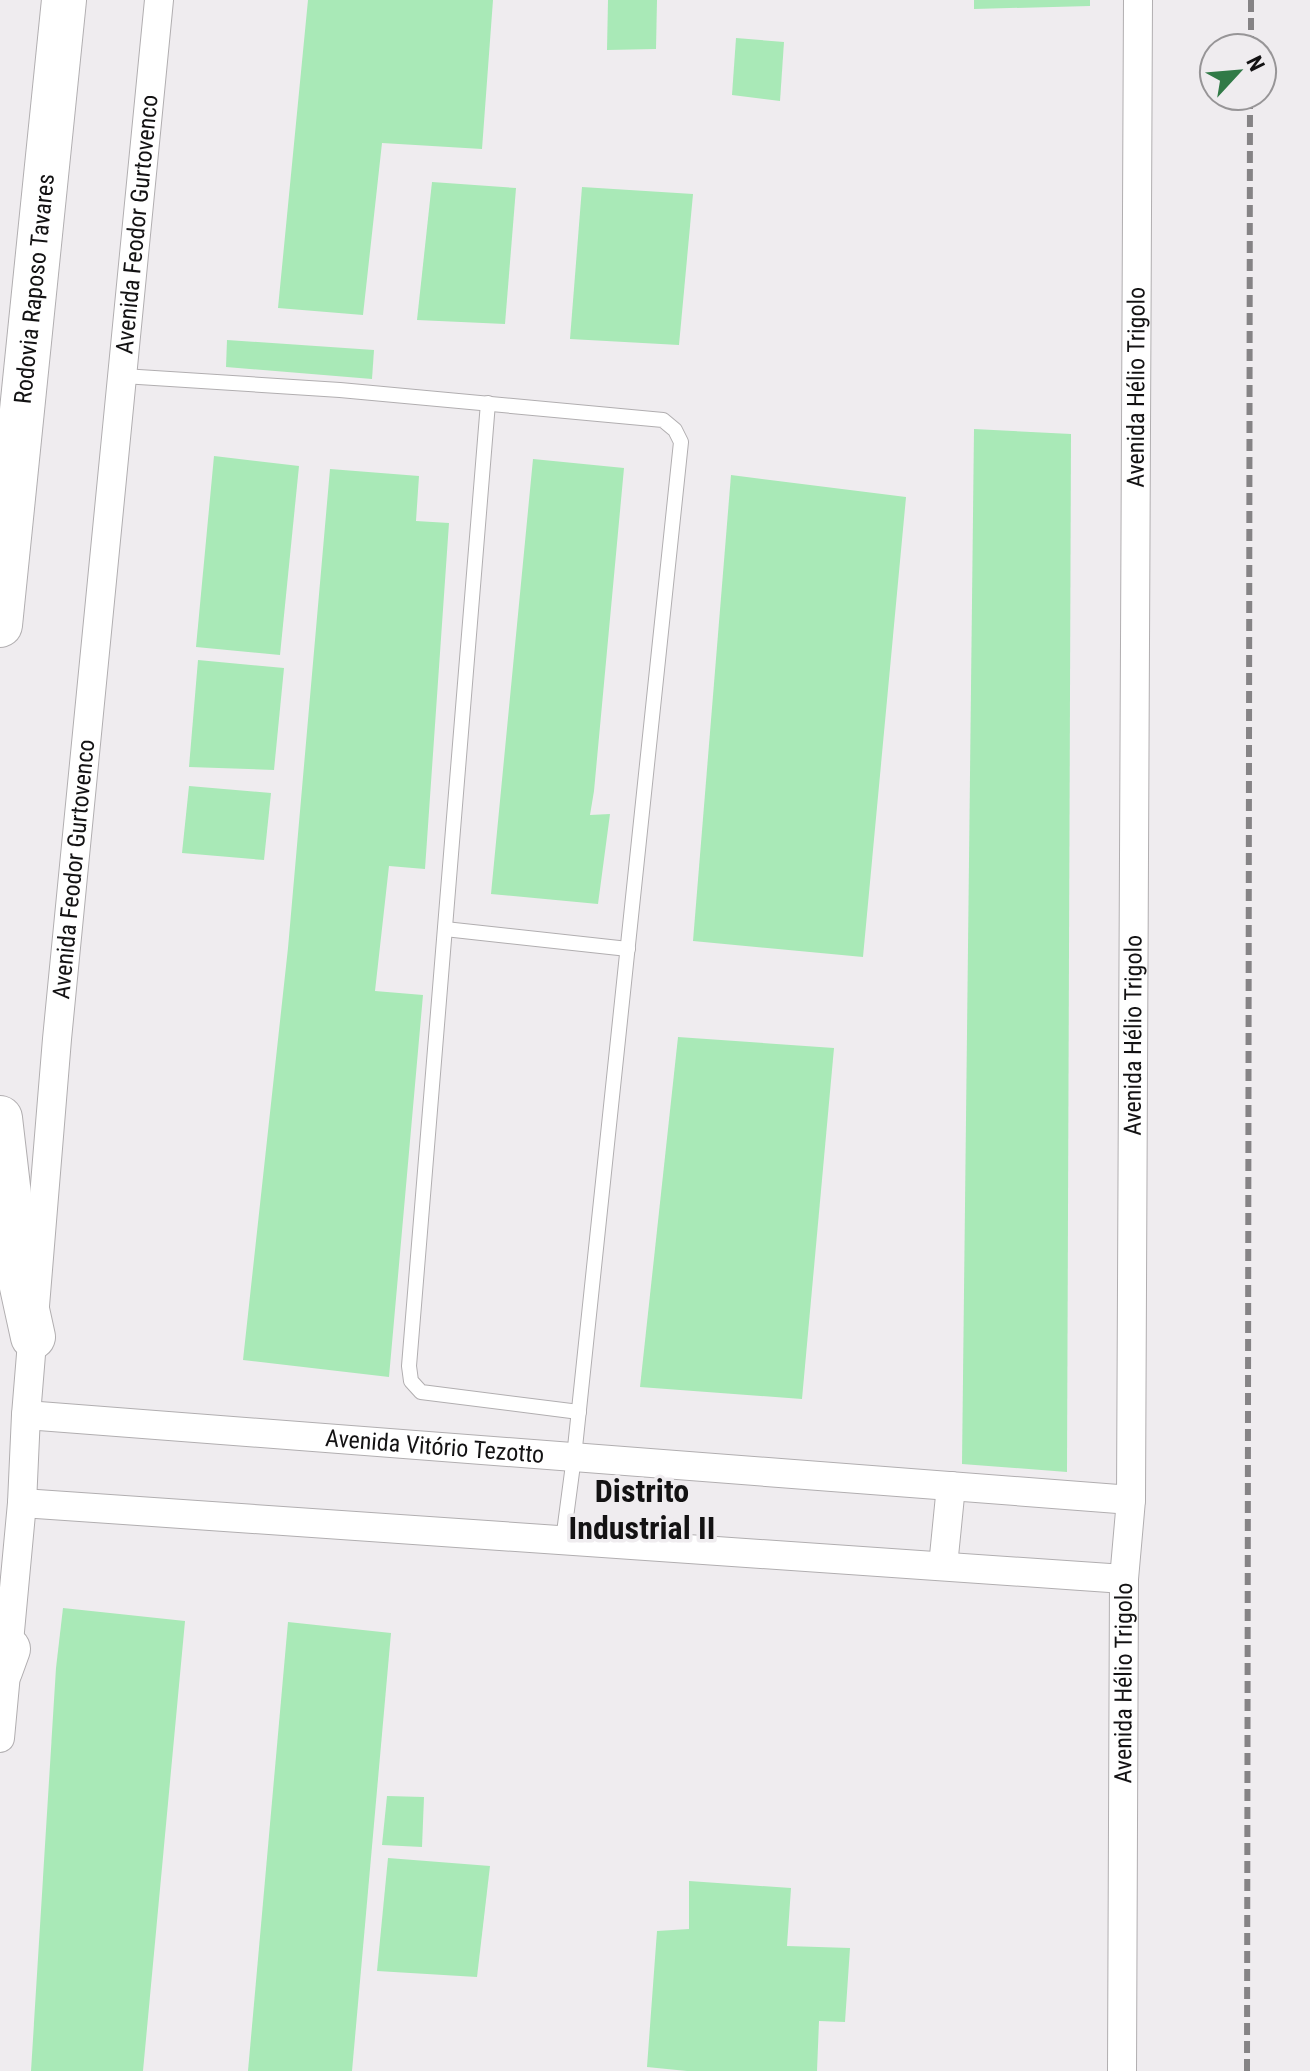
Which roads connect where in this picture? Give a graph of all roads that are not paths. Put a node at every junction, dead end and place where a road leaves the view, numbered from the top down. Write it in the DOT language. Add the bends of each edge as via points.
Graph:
graph roads {
  1 [pos="64,0"];
  2 [pos="159,0"];
  3 [pos="1138,0"];
  4 [pos="123,376"];
  5 [pos="488,403"];
  6 [pos="0,625"];
  7 [pos="445,929"];
  8 [pos="628,949"];
  9 [pos="0,1118"];
  10 [pos="33,1337"];
  11 [pos="579,1412"];
  12 [pos="26,1415"];
  13 [pos="574,1457"];
  14 [pos="951,1486"];
  15 [pos="1131,1500"];
  16 [pos="22,1503"];
  17 [pos="563,1540"];
  18 [pos="943,1566"];
  19 [pos="1124,1579"];
  20 [pos="4,1660"];
  21 [pos="0,1738"];
  22 [pos="1122,2071"];
  1 -- 6 [label="highway, Rodovia Raposo Tavares"];
  2 -- 4 [label="street, Avenida Feodor Gurtovenco"];
  3 -- 15 [label="street, Avenida Hélio Trigolo"];
  4 -- 5 [label="lane"];
  4 -- 10 [label="street, Avenida Feodor Gurtovenco"];
  5 -- 7 [label="lane"];
  5 -- 8 [label="lane" via="663,420 681,442"];
  7 -- 8 [label="lane"];
  7 -- 11 [label="lane" via="411,1381 421,1392"];
  8 -- 11 [label="lane"];
  9 -- 10 [label="highway" via="17,1264"];
  10 -- 12 [label="street, Avenida Feodor Gurtovenco"];
  11 -- 13 [label="lane"];
  12 -- 13 [label="street, Avenida Vitório Tezotto"];
  12 -- 16 [label="street, Avenida Feodor Gurtovenco"];
  13 -- 14 [label="street, Avenida Vitório Tezotto"];
  13 -- 17 [label="lane"];
  14 -- 15 [label="street, Avenida Vitório Tezotto"];
  14 -- 18 [label="street"];
  15 -- 19 [label="street, Avenida Hélio Trigolo"];
  16 -- 17 [label="street"];
  16 -- 20 [label="street, Avenida Feodor Gurtovenco"];
  17 -- 18 [label="street"];
  18 -- 19 [label="street"];
  19 -- 22 [label="street, Avenida Hélio Trigolo"];
  20 -- 21 [label="street, Avenida Feodor Gurtovenco"];
}
